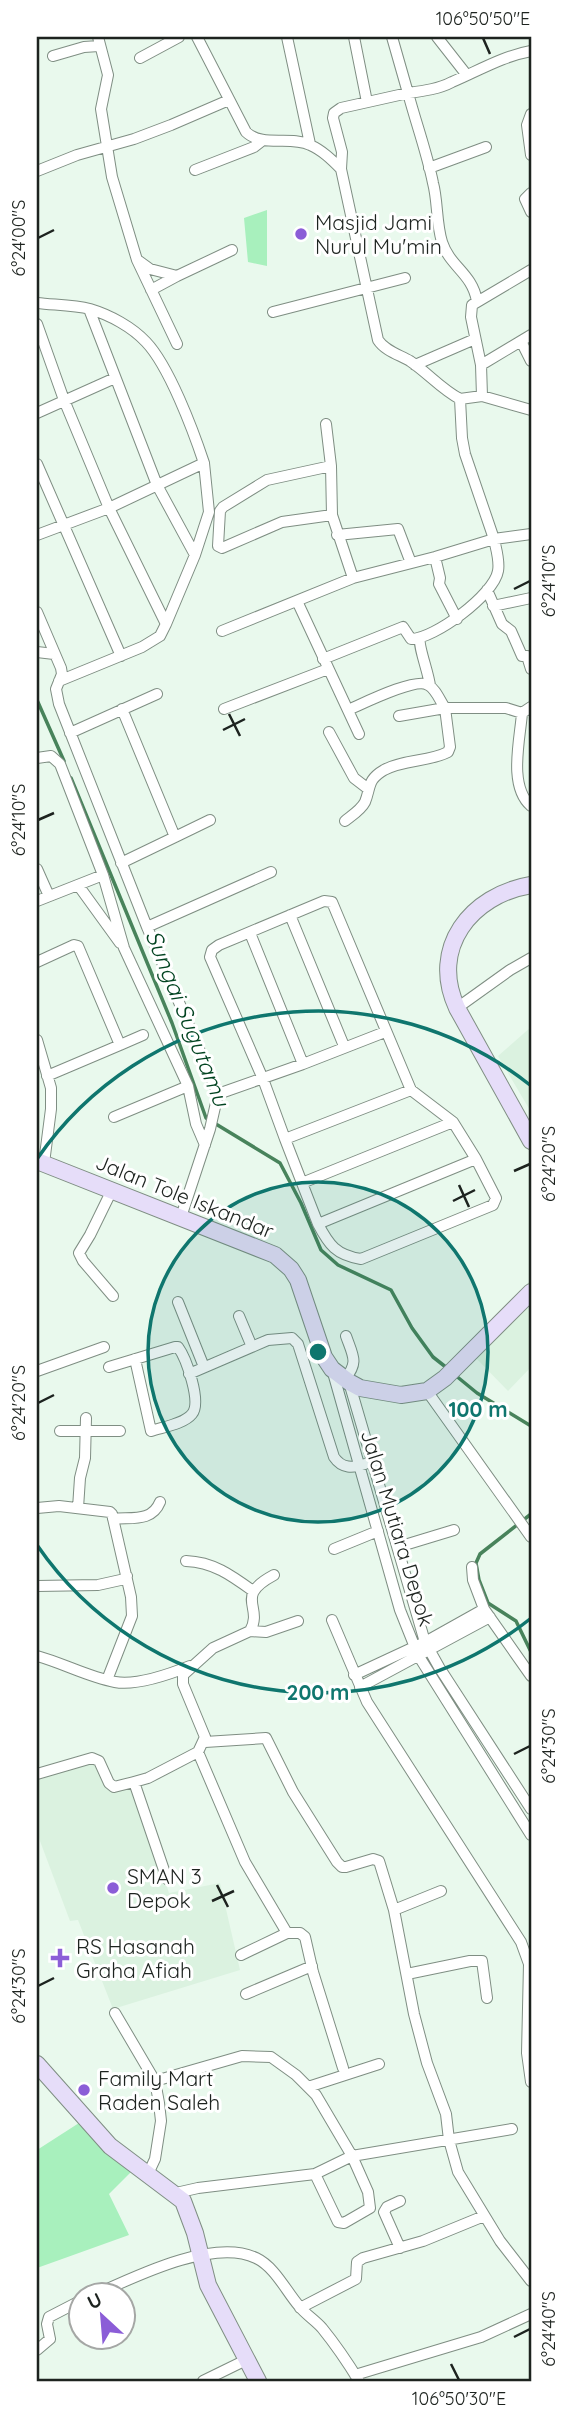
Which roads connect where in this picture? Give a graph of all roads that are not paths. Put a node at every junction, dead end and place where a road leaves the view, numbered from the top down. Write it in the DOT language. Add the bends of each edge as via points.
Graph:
graph roads {
  1 [pos="179,37"];
  2 [pos="197,37"];
  3 [pos="287,37"];
  4 [pos="354,37"];
  5 [pos="392,37"];
  6 [pos="437,37"];
  7 [pos="98,41"];
  8 [pos="531,51"];
  9 [pos="53,56"];
  10 [pos="140,58"];
  11 [pos="466,74"];
  12 [pos="408,93"];
  13 [pos="229,100"];
  14 [pos="367,102"];
  15 [pos="531,114"];
  16 [pos="263,140"];
  17 [pos="310,144"];
  18 [pos="106,147"];
  19 [pos="486,147"];
  20 [pos="531,155"];
  21 [pos="429,168"];
  22 [pos="341,169"];
  23 [pos="195,170"];
  24 [pos="37,171"];
  25 [pos="531,193"];
  26 [pos="531,212"];
  27 [pos="232,250"];
  28 [pos="137,260"];
  29 [pos="531,271"];
  30 [pos="177,276"];
  31 [pos="405,278"];
  32 [pos="366,288"];
  33 [pos="151,290"];
  34 [pos="477,302"];
  35 [pos="37,303"];
  36 [pos="89,309"];
  37 [pos="273,312"];
  38 [pos="37,324"];
  39 [pos="531,335"];
  40 [pos="475,339"];
  41 [pos="521,341"];
  42 [pos="177,344"];
  43 [pos="531,361"];
  44 [pos="415,365"];
  45 [pos="481,365"];
  46 [pos="116,378"];
  47 [pos="482,396"];
  48 [pos="460,399"];
  49 [pos="64,400"];
  50 [pos="531,410"];
  51 [pos="37,413"];
  52 [pos="326,425"];
  53 [pos="204,463"];
  54 [pos="37,464"];
  55 [pos="331,466"];
  56 [pos="157,485"];
  57 [pos="109,508"];
  58 [pos="332,515"];
  59 [pos="63,524"];
  60 [pos="531,534"];
  61 [pos="37,535"];
  62 [pos="338,535"];
  63 [pos="494,539"];
  64 [pos="195,555"];
  65 [pos="435,557"];
  66 [pos="411,563"];
  67 [pos="353,578"];
  68 [pos="487,590"];
  69 [pos="531,598"];
  70 [pos="297,601"];
  71 [pos="493,606"];
  72 [pos="37,612"];
  73 [pos="457,619"];
  74 [pos="166,624"];
  75 [pos="222,631"];
  76 [pos="420,639"];
  77 [pos="37,652"];
  78 [pos="54,654"];
  79 [pos="121,656"];
  80 [pos="326,664"];
  81 [pos="531,669"];
  82 [pos="59,681"];
  83 [pos="430,686"];
  84 [pos="157,694"];
  85 [pos="445,708"];
  86 [pos="122,709"];
  87 [pos="224,709"];
  88 [pos="348,710"];
  89 [pos="527,710"];
  90 [pos="399,716"];
  91 [pos="329,732"];
  92 [pos="70,733"];
  93 [pos="359,734"];
  94 [pos="37,758"];
  95 [pos="367,788"];
  96 [pos="531,806"];
  97 [pos="211,820"];
  98 [pos="345,821"];
  99 [pos="175,837"];
  100 [pos="121,863"];
  101 [pos="37,869"];
  102 [pos="271,872"];
  103 [pos="103,874"];
  104 [pos="78,885"];
  105 [pos="531,885"];
  106 [pos="49,896"];
  107 [pos="37,901"];
  108 [pos="290,915"];
  109 [pos="147,927"];
  110 [pos="250,933"];
  111 [pos="124,948"];
  112 [pos="531,958"];
  113 [pos="37,962"];
  114 [pos="457,1008"];
  115 [pos="385,1032"];
  116 [pos="142,1035"];
  117 [pos="37,1040"];
  118 [pos="120,1045"];
  119 [pos="344,1046"];
  120 [pos="303,1064"];
  121 [pos="47,1076"];
  122 [pos="263,1079"];
  123 [pos="188,1086"];
  124 [pos="411,1090"];
  125 [pos="218,1097"];
  126 [pos="114,1117"];
  127 [pos="453,1122"];
  128 [pos="285,1139"];
  129 [pos="531,1141"];
  130 [pos="205,1145"];
  131 [pos="476,1159"];
  132 [pos="40,1162"];
  133 [pos="302,1183"];
  134 [pos="111,1190"];
  135 [pos="181,1217"];
  136 [pos="318,1224"];
  137 [pos="531,1292"];
  138 [pos="113,1296"];
  139 [pos="178,1302"];
  140 [pos="239,1316"];
  141 [pos="346,1336"];
  142 [pos="104,1347"];
  143 [pos="252,1347"];
  144 [pos="135,1359"];
  145 [pos="109,1367"];
  146 [pos="205,1367"];
  147 [pos="37,1371"];
  148 [pos="189,1374"];
  149 [pos="342,1377"];
  150 [pos="427,1391"];
  151 [pos="339,1397"];
  152 [pos="317,1405"];
  153 [pos="86,1418"];
  154 [pos="86,1430"];
  155 [pos="60,1431"];
  156 [pos="120,1431"];
  157 [pos="151,1431"];
  158 [pos="139,1434"];
  159 [pos="373,1461"];
  160 [pos="360,1465"];
  161 [pos="160,1502"];
  162 [pos="78,1507"];
  163 [pos="37,1508"];
  164 [pos="111,1515"];
  165 [pos="454,1530"];
  166 [pos="378,1531"];
  167 [pos="530,1535"];
  168 [pos="398,1547"];
  169 [pos="334,1549"];
  170 [pos="186,1562"];
  171 [pos="472,1567"];
  172 [pos="274,1575"];
  173 [pos="127,1576"];
  174 [pos="37,1586"];
  175 [pos="253,1591"];
  176 [pos="487,1613"];
  177 [pos="332,1620"];
  178 [pos="298,1621"];
  179 [pos="250,1631"];
  180 [pos="428,1646"];
  181 [pos="416,1651"];
  182 [pos="37,1656"];
  183 [pos="193,1665"];
  184 [pos="354,1675"];
  185 [pos="531,1676"];
  186 [pos="107,1680"];
  187 [pos="360,1687"];
  188 [pos="205,1742"];
  189 [pos="198,1752"];
  190 [pos="37,1774"];
  191 [pos="134,1782"];
  192 [pos="531,1809"];
  193 [pos="531,1835"];
  194 [pos="167,1879"];
  195 [pos="441,1891"];
  196 [pos="394,1910"];
  197 [pos="287,1933"];
  198 [pos="526,1940"];
  199 [pos="241,1955"];
  200 [pos="530,1965"];
  201 [pos="312,1966"];
  202 [pos="407,1974"];
  203 [pos="246,1994"];
  204 [pos="487,1998"];
  205 [pos="115,2013"];
  206 [pos="37,2064"];
  207 [pos="379,2064"];
  208 [pos="343,2068"];
  209 [pos="155,2081"];
  210 [pos="531,2082"];
  211 [pos="308,2087"];
  212 [pos="512,2129"];
  213 [pos="449,2140"];
  214 [pos="352,2156"];
  215 [pos="148,2174"];
  216 [pos="315,2174"];
  217 [pos="176,2193"];
  218 [pos="400,2202"];
  219 [pos="484,2216"];
  220 [pos="400,2249"];
  221 [pos="201,2256"];
  222 [pos="531,2281"];
  223 [pos="121,2282"];
  224 [pos="66,2308"];
  225 [pos="300,2308"];
  226 [pos="531,2314"];
  227 [pos="37,2350"];
  228 [pos="248,2359"];
  229 [pos="357,2378"];
  230 [pos="203,2381"];
  231 [pos="258,2381"];
  1 -- 10 [label="street"];
  2 -- 13 [label="street"];
  3 -- 17 [label="street"];
  4 -- 14 [label="street"];
  5 -- 12 [label="street"];
  6 -- 11 [label="street"];
  7 -- 9 [label="street"];
  7 -- 18 [label="street" via="108,75 100,109"];
  8 -- 11 [label="street"];
  11 -- 12 [label="street" via="434,89"];
  12 -- 14 [label="street"];
  12 -- 21 [label="street"];
  13 -- 16 [label="street" via="246,132"];
  13 -- 18 [label="street"];
  14 -- 22 [label="street" via="334,113"];
  15 -- 20 [label="street" via="527,125"];
  16 -- 17 [label="street"];
  16 -- 23 [label="street"];
  17 -- 22 [label="street"];
  18 -- 24 [label="street"];
  18 -- 28 [label="street"];
  19 -- 21 [label="street"];
  21 -- 34 [label="street" via="442,244 474,287"];
  22 -- 32 [label="street"];
  25 -- 26 [label="street" via="525,199"];
  27 -- 30 [label="street"];
  28 -- 30 [label="street" via="150,269"];
  28 -- 33 [label="street"];
  29 -- 34 [label="street"];
  30 -- 33 [label="street"];
  31 -- 32 [label="street"];
  32 -- 37 [label="street"];
  32 -- 44 [label="street" via="382,346"];
  33 -- 42 [label="street"];
  34 -- 40 [label="street" via="471,311"];
  35 -- 36 [label="street"];
  36 -- 46 [label="street"];
  36 -- 53 [label="street" via="124,325 147,343 168,378"];
  38 -- 49 [label="street"];
  39 -- 41 [label="street"];
  40 -- 44 [label="street"];
  40 -- 45 [label="street"];
  41 -- 43 [label="street"];
  41 -- 45 [label="street"];
  44 -- 48 [label="street"];
  45 -- 47 [label="street"];
  46 -- 49 [label="street"];
  46 -- 56 [label="street"];
  47 -- 48 [label="street"];
  47 -- 50 [label="street"];
  48 -- 63 [label="street" via="465,454"];
  49 -- 51 [label="street"];
  49 -- 57 [label="street"];
  52 -- 55 [label="street"];
  53 -- 56 [label="street"];
  53 -- 64 [label="street" via="209,512"];
  54 -- 59 [label="street"];
  55 -- 58 [label="street"];
  55 -- 58 [label="street" via="267,480 228,503 220,511 218,546 282,522"];
  56 -- 57 [label="street"];
  56 -- 64 [label="street"];
  57 -- 59 [label="street"];
  57 -- 74 [label="street"];
  58 -- 62 [label="street"];
  59 -- 61 [label="street"];
  59 -- 79 [label="street"];
  60 -- 63 [label="street"];
  62 -- 66 [label="street" via="398,529"];
  62 -- 67 [label="street"];
  63 -- 65 [label="street"];
  63 -- 68 [label="street" via="499,570"];
  64 -- 74 [label="street"];
  65 -- 66 [label="street"];
  65 -- 73 [label="street" via="439,584"];
  66 -- 67 [label="street"];
  67 -- 70 [label="street"];
  68 -- 71 [label="street"];
  68 -- 73 [label="street"];
  69 -- 71 [label="street"];
  70 -- 75 [label="street"];
  70 -- 80 [label="street"];
  71 -- 81 [label="street"];
  72 -- 78 [label="street"];
  73 -- 76 [label="street"];
  74 -- 79 [label="street" via="160,636"];
  76 -- 80 [label="street" via="411,639 403,627"];
  76 -- 83 [label="street"];
  77 -- 78 [label="street"];
  78 -- 82 [label="street" via="61,668"];
  79 -- 82 [label="street"];
  80 -- 87 [label="street"];
  80 -- 88 [label="street"];
  82 -- 92 [label="street" via="59,704"];
  83 -- 85 [label="street"];
  83 -- 88 [label="street" via="419,683"];
  84 -- 86 [label="street"];
  85 -- 89 [label="street"];
  85 -- 90 [label="street"];
  85 -- 95 [label="street" via="448,752 383,771"];
  86 -- 92 [label="street"];
  86 -- 99 [label="street"];
  88 -- 93 [label="street"];
  89 -- 96 [label="street" via="518,776"];
  91 -- 95 [label="street" via="354,778"];
  92 -- 100 [label="street"];
  94 -- 103 [label="street" via="51,755 60,764"];
  95 -- 98 [label="street" via="366,800"];
  97 -- 99 [label="street"];
  99 -- 100 [label="street"];
  100 -- 109 [label="street"];
  101 -- 106 [label="street"];
  102 -- 109 [label="street"];
  103 -- 104 [label="street"];
  103 -- 111 [label="street"];
  104 -- 106 [label="street"];
  104 -- 111 [label="street"];
  105 -- 114 [label="main road" via="502,892 460,929 449,973"];
  106 -- 107 [label="street"];
  108 -- 110 [label="street"];
  108 -- 115 [label="street" via="332,902"];
  108 -- 119 [label="street"];
  109 -- 125 [label="street"];
  110 -- 120 [label="street"];
  110 -- 122 [label="street" via="219,945 211,957"];
  111 -- 123 [label="street"];
  112 -- 114 [label="street"];
  113 -- 118 [label="street" via="78,946"];
  114 -- 129 [label="main road"];
  115 -- 119 [label="street"];
  115 -- 124 [label="street"];
  116 -- 118 [label="street"];
  117 -- 121 [label="street"];
  118 -- 121 [label="street"];
  119 -- 120 [label="street"];
  120 -- 122 [label="street"];
  121 -- 132 [label="street" via="51,1109"];
  122 -- 125 [label="street"];
  122 -- 128 [label="street"];
  123 -- 126 [label="street"];
  123 -- 130 [label="street"];
  124 -- 127 [label="street"];
  124 -- 128 [label="street"];
  125 -- 130 [label="street"];
  127 -- 131 [label="street"];
  127 -- 133 [label="street"];
  128 -- 133 [label="street"];
  130 -- 135 [label="street"];
  131 -- 136 [label="street"];
  131 -- 136 [label="street" via="495,1204 389,1249 361,1259 347,1257 328,1244"];
  132 -- 134 [label="main road, Jalan Tole Iskandar"];
  133 -- 136 [label="street"];
  134 -- 135 [label="main road, Jalan Tole Iskandar"];
  134 -- 138 [label="street" via="79,1253"];
  135 -- 149 [label="main road, Jalan Tole Iskandar" via="275,1255 291,1269 324,1357"];
  137 -- 150 [label="main road"];
  139 -- 146 [label="street"];
  140 -- 143 [label="street"];
  141 -- 149 [label="street" via="355,1363"];
  142 -- 147 [label="street"];
  143 -- 146 [label="street"];
  143 -- 152 [label="street" via="292,1338 298,1344"];
  144 -- 145 [label="street"];
  144 -- 148 [label="street" via="175,1347 180,1349"];
  144 -- 157 [label="street"];
  146 -- 148 [label="street"];
  148 -- 157 [label="street" via="196,1396 192,1414"];
  149 -- 150 [label="main road" via="381,1393"];
  149 -- 151 [label="street, Jalan Mutiara Depok"];
  149 -- 159 [label="street, Jalan Mutiara Depok"];
  150 -- 167 [label="street"];
  151 -- 152 [label="street"];
  151 -- 160 [label="street, Jalan Mutiara Depok"];
  152 -- 160 [label="street" via="336,1461 346,1467"];
  153 -- 154 [label="street"];
  154 -- 155 [label="street"];
  154 -- 156 [label="street"];
  154 -- 162 [label="street"];
  157 -- 158 [label="street"];
  159 -- 160 [label="street"];
  159 -- 168 [label="street, Jalan Mutiara Depok"];
  160 -- 166 [label="street, Jalan Mutiara Depok"];
  161 -- 164 [label="street" via="149,1516"];
  162 -- 163 [label="street"];
  162 -- 164 [label="street"];
  164 -- 173 [label="street"];
  165 -- 168 [label="street"];
  166 -- 169 [label="street"];
  166 -- 181 [label="street, Jalan Mutiara Depok"];
  168 -- 180 [label="street, Jalan Mutiara Depok"];
  170 -- 175 [label="street" via="202,1562 226,1571"];
  171 -- 176 [label="street"];
  172 -- 175 [label="street"];
  173 -- 174 [label="street" via="99,1585"];
  173 -- 186 [label="street" via="132,1616"];
  175 -- 179 [label="street"];
  176 -- 180 [label="street"];
  176 -- 185 [label="street"];
  177 -- 184 [label="street"];
  178 -- 179 [label="street" via="266,1632"];
  179 -- 183 [label="street" via="213,1648"];
  180 -- 181 [label="street"];
  180 -- 192 [label="street, Jalan Mutiara Depok"];
  181 -- 184 [label="street"];
  181 -- 187 [label="street"];
  181 -- 193 [label="street, Jalan Mutiara Depok"];
  182 -- 186 [label="street"];
  183 -- 186 [label="street" via="132,1682"];
  183 -- 188 [label="street" via="182,1680"];
  184 -- 187 [label="street"];
  187 -- 198 [label="street"];
  188 -- 189 [label="street"];
  188 -- 196 [label="street" via="266,1738 293,1792 337,1861 346,1867 379,1861"];
  189 -- 191 [label="street"];
  189 -- 197 [label="street" via="245,1862"];
  190 -- 191 [label="street" via="92,1758 99,1761 114,1787"];
  191 -- 194 [label="street"];
  195 -- 196 [label="street"];
  196 -- 202 [label="street"];
  197 -- 199 [label="street"];
  197 -- 201 [label="street" via="305,1937"];
  198 -- 200 [label="street"];
  200 -- 210 [label="street" via="527,2053"];
  201 -- 203 [label="street"];
  201 -- 208 [label="street"];
  202 -- 204 [label="street" via="482,1961"];
  202 -- 213 [label="street"];
  205 -- 209 [label="street"];
  206 -- 215 [label="main road" via="110,2146"];
  207 -- 211 [label="street"];
  209 -- 211 [label="street" via="254,2055 271,2057"];
  209 -- 215 [label="street" via="161,2121"];
  211 -- 214 [label="street"];
  212 -- 213 [label="street"];
  213 -- 214 [label="street"];
  213 -- 219 [label="street" via="458,2172"];
  214 -- 216 [label="street"];
  214 -- 216 [label="street" via="370,2208 344,2222 334,2217"];
  215 -- 217 [label="main road"];
  216 -- 217 [label="street"];
  217 -- 221 [label="main road" via="188,2211"];
  218 -- 220 [label="street" via="384,2212"];
  219 -- 220 [label="street"];
  219 -- 222 [label="street"];
  220 -- 225 [label="street" via="363,2258 356,2264 356,2279"];
  221 -- 223 [label="street" via="155,2267"];
  221 -- 225 [label="street" via="221,2253 257,2258"];
  221 -- 228 [label="main road" via="208,2285"];
  224 -- 227 [label="street" via="49,2317 50,2339"];
  225 -- 229 [label="street" via="321,2328"];
  226 -- 229 [label="street" via="481,2337"];
  228 -- 230 [label="street"];
  228 -- 231 [label="main road"];
}
